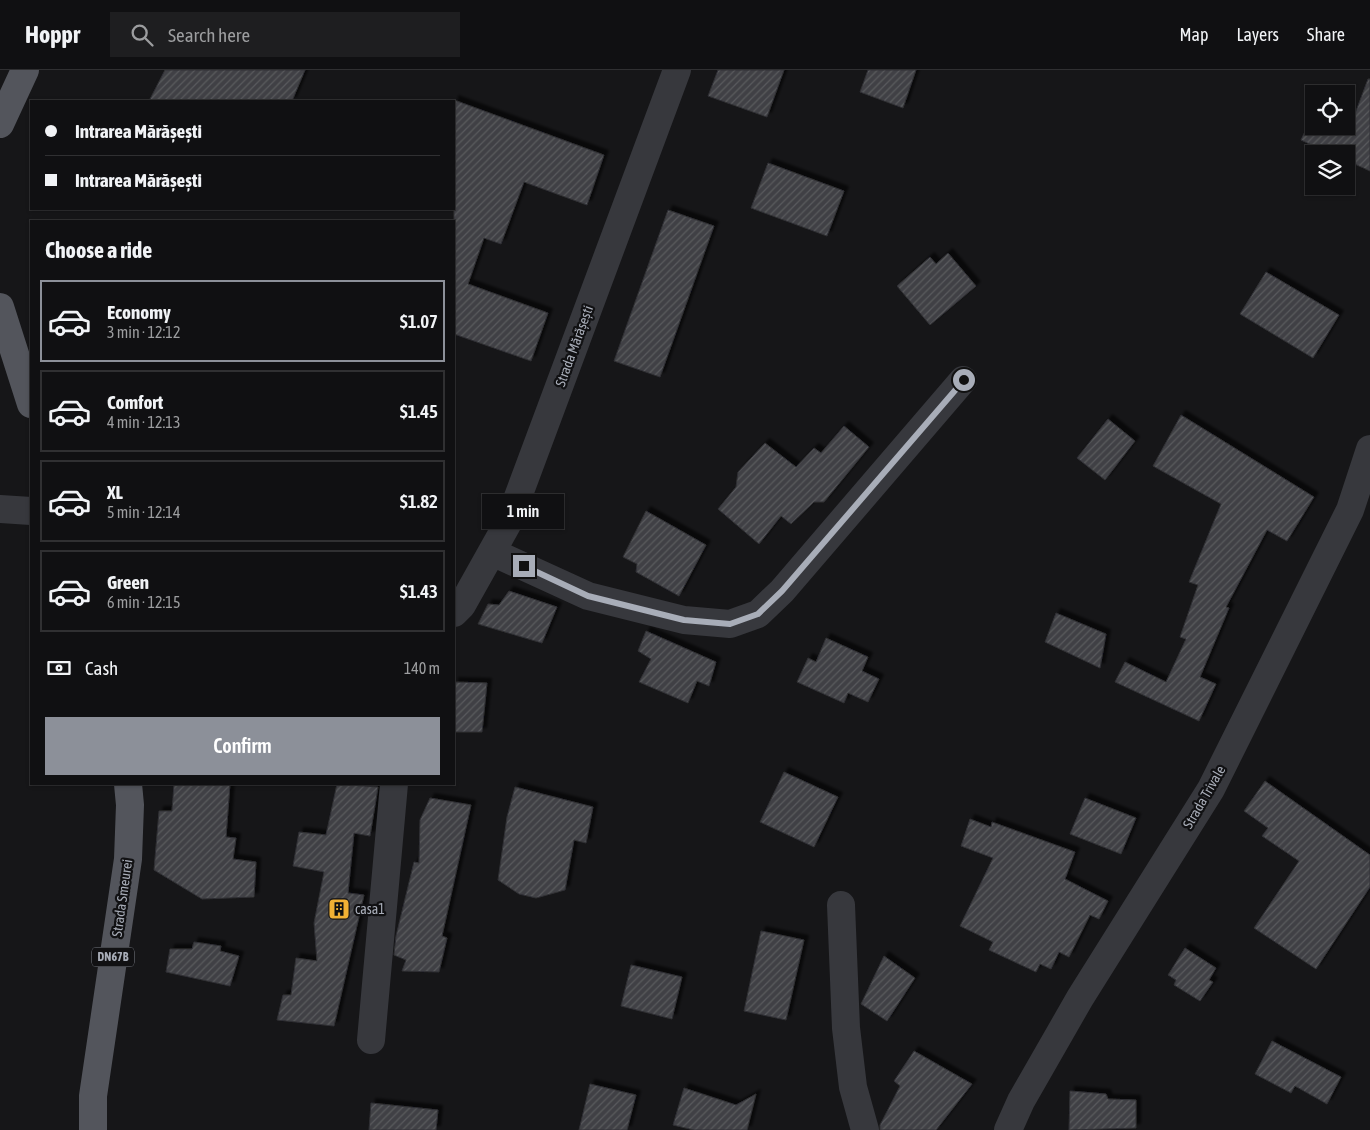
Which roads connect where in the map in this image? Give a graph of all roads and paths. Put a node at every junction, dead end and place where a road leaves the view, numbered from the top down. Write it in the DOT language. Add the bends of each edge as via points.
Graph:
graph roads {
  1 [pos="25,70"];
  2 [pos="677,70"];
  3 [pos="0,124"];
  4 [pos="0,306"];
  5 [pos="964,380"];
  6 [pos="30,401"];
  7 [pos="1370,449"];
  8 [pos="0,509"];
  9 [pos="30,511"];
  10 [pos="492,552"];
  11 [pos="455,612"];
  12 [pos="128,785"];
  13 [pos="394,785"];
  14 [pos="841,905"];
  15 [pos="371,1040"];
  16 [pos="93,1130"];
  17 [pos="865,1130"];
  18 [pos="1008,1130"];
  1 -- 3 [label="main road"];
  2 -- 10 [label="street, Strada Mărășești" via="509,521"];
  4 -- 6 [label="main road"];
  5 -- 10 [label="street" via="782,591 758,614 730,624 684,620 588,596"];
  7 -- 18 [label="street, Strada Trivale" via="1350,510 1211,789 1080,998"];
  8 -- 9 [label="street"];
  10 -- 11 [label="street, Strada Mărășești"];
  12 -- 16 [label="main road, Strada Smeurei / DN67B" via="128,859 93,1096"];
  13 -- 15 [label="street"];
  14 -- 17 [label="street" via="846,1028 853,1087"];
}
